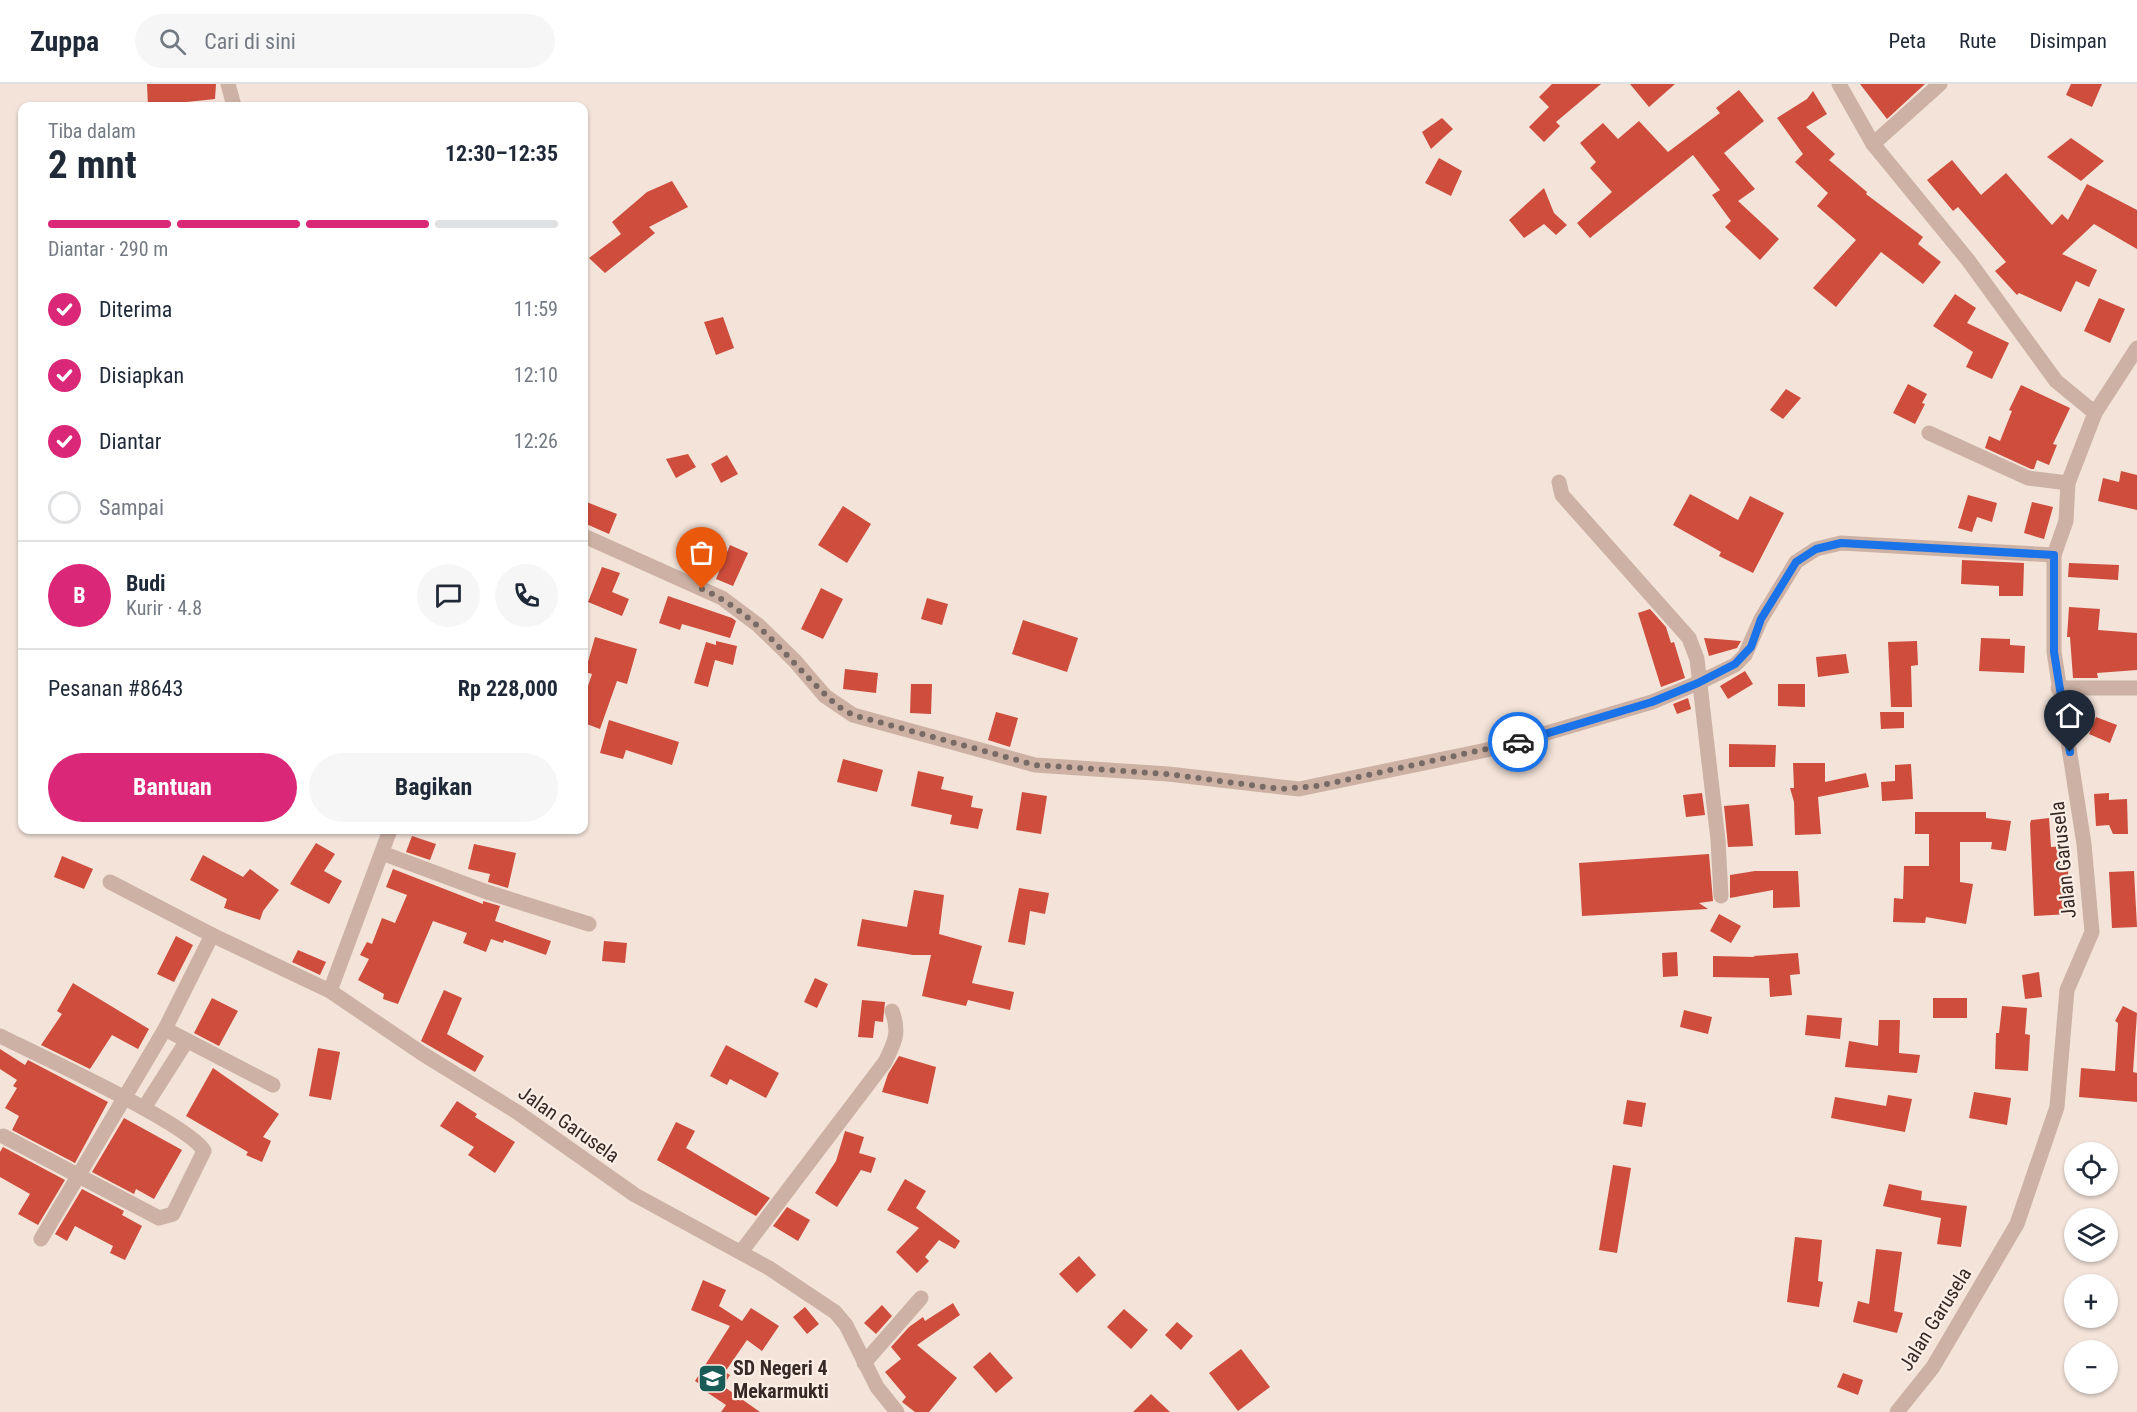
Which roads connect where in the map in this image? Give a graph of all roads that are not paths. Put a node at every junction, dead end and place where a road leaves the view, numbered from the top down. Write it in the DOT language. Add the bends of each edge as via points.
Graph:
graph roads {
  1 [pos="228,84"];
  2 [pos="1839,84"];
  3 [pos="1940,84"];
  4 [pos="233,102"];
  5 [pos="1872,144"];
  6 [pos="2137,348"];
  7 [pos="2095,413"];
  8 [pos="1929,433"];
  9 [pos="1559,482"];
  10 [pos="2068,483"];
  11 [pos="588,538"];
  12 [pos="2054,555"];
  13 [pos="1698,683"];
  14 [pos="2058,688"];
  15 [pos="2137,688"];
  16 [pos="389,834"];
  17 [pos="382,854"];
  18 [pos="110,882"];
  19 [pos="1722,896"];
  20 [pos="588,924"];
  21 [pos="212,935"];
  22 [pos="330,992"];
  23 [pos="892,1011"];
  24 [pos="165,1029"];
  25 [pos="0,1036"];
  26 [pos="186,1042"];
  27 [pos="273,1085"];
  28 [pos="123,1098"];
  29 [pos="144,1108"];
  30 [pos="3,1136"];
  31 [pos="79,1174"];
  32 [pos="41,1239"];
  33 [pos="741,1252"];
  34 [pos="921,1298"];
  35 [pos="864,1363"];
  36 [pos="897,1412"];
  37 [pos="1897,1412"];
  1 -- 4 [label="street"];
  2 -- 5 [label="street"];
  3 -- 5 [label="street"];
  5 -- 7 [label="street" via="1968,260 2056,381"];
  6 -- 7 [label="street, Jalan Garusela"];
  7 -- 10 [label="street, Jalan Garusela"];
  8 -- 10 [label="street" via="2028,478"];
  9 -- 13 [label="street" via="1562,495 1689,638"];
  10 -- 12 [label="street, Jalan Garusela" via="2066,521"];
  11 -- 13 [label="street" via="722,598 758,625 825,696 853,715 1035,765 1168,774 1299,789 1496,748 1652,702"];
  12 -- 13 [label="street" via="1841,543 1816,549 1796,562 1761,619 1745,655"];
  12 -- 14 [label="street, Jalan Garusela"];
  13 -- 19 [label="street"];
  14 -- 15 [label="street"];
  14 -- 37 [label="street, Jalan Garusela" via="2078,794 2092,932 2067,990 2057,1107 2017,1224 1932,1367"];
  16 -- 17 [label="street"];
  17 -- 20 [label="street"];
  17 -- 22 [label="street"];
  18 -- 21 [label="street, Jalan Garusela"];
  21 -- 22 [label="street, Jalan Garusela"];
  21 -- 24 [label="street"];
  22 -- 33 [label="street, Jalan Garusela" via="518,1112 635,1196"];
  23 -- 33 [label="street" via="898,1027 897,1040 885,1062"];
  24 -- 26 [label="street"];
  24 -- 28 [label="street"];
  25 -- 28 [label="street"];
  26 -- 27 [label="street"];
  26 -- 29 [label="street"];
  28 -- 29 [label="street"];
  28 -- 31 [label="street"];
  29 -- 31 [label="street" via="204,1151 173,1214 159,1218"];
  30 -- 31 [label="street"];
  31 -- 32 [label="street"];
  33 -- 35 [label="street, Jalan Garusela" via="835,1312"];
  34 -- 35 [label="street"];
  35 -- 36 [label="street, Jalan Garusela"];
}
